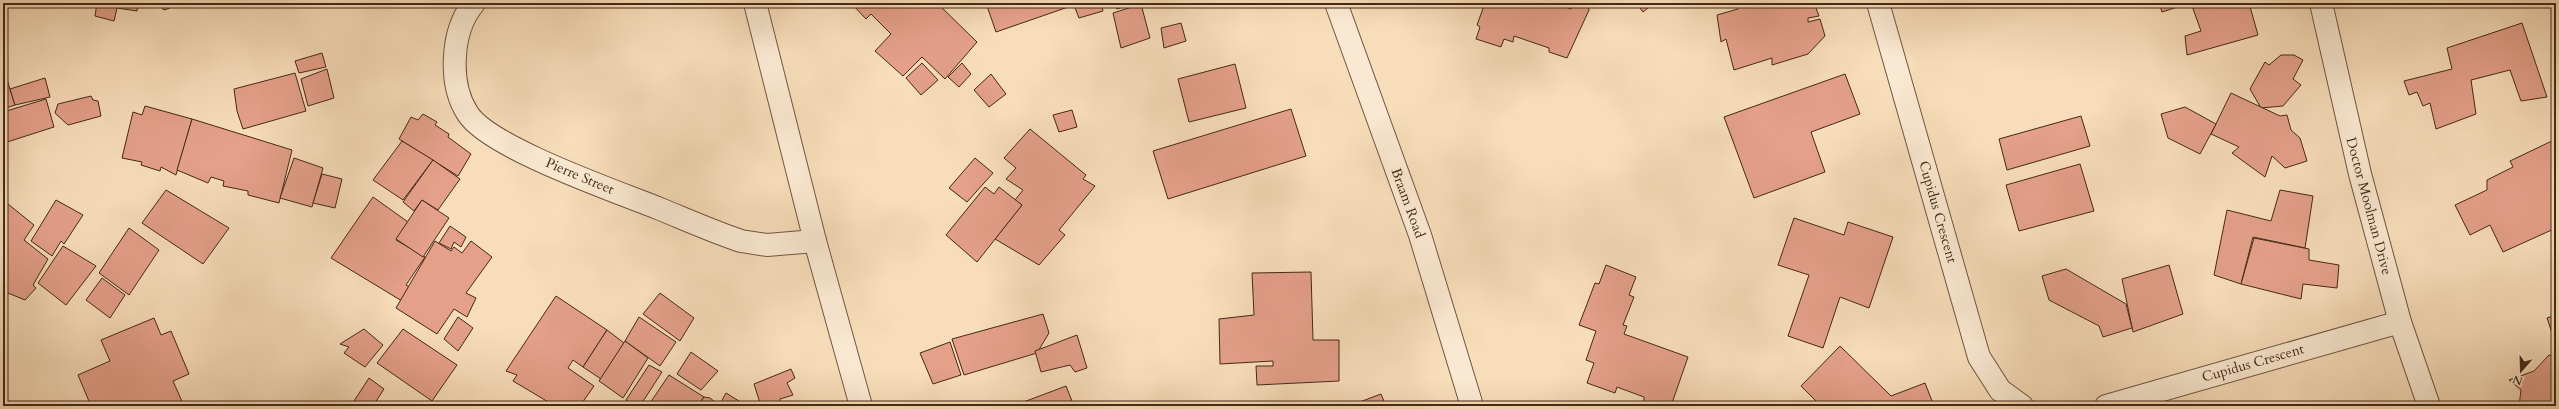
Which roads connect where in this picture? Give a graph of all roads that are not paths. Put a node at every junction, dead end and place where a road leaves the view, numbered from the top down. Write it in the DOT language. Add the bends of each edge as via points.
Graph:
graph roads {
  1 [pos="474,3"];
  2 [pos="755,3"];
  3 [pos="1336,3"];
  4 [pos="1878,3"];
  5 [pos="2321,3"];
  6 [pos="815,241"];
  7 [pos="2400,322"];
  8 [pos="861,406"];
  9 [pos="1472,406"];
  10 [pos="2022,406"];
  11 [pos="2106,406"];
  12 [pos="2430,406"];
  1 -- 6 [label="street, Pierre Street" via="465,14 458,38 457,91 468,115 491,136 562,170 736,240 767,245"];
  2 -- 6 [label="street"];
  3 -- 9 [label="street, Braam Road" via="1420,235"];
  4 -- 10 [label="street, Cupidus Crescent" via="1979,357 2000,390"];
  5 -- 7 [label="street, Doctor Moolman Drive" via="2360,174"];
  6 -- 8 [label="street"];
  7 -- 11 [label="street, Cupidus Crescent"];
  7 -- 12 [label="street, Doctor Moolman Drive"];
}
